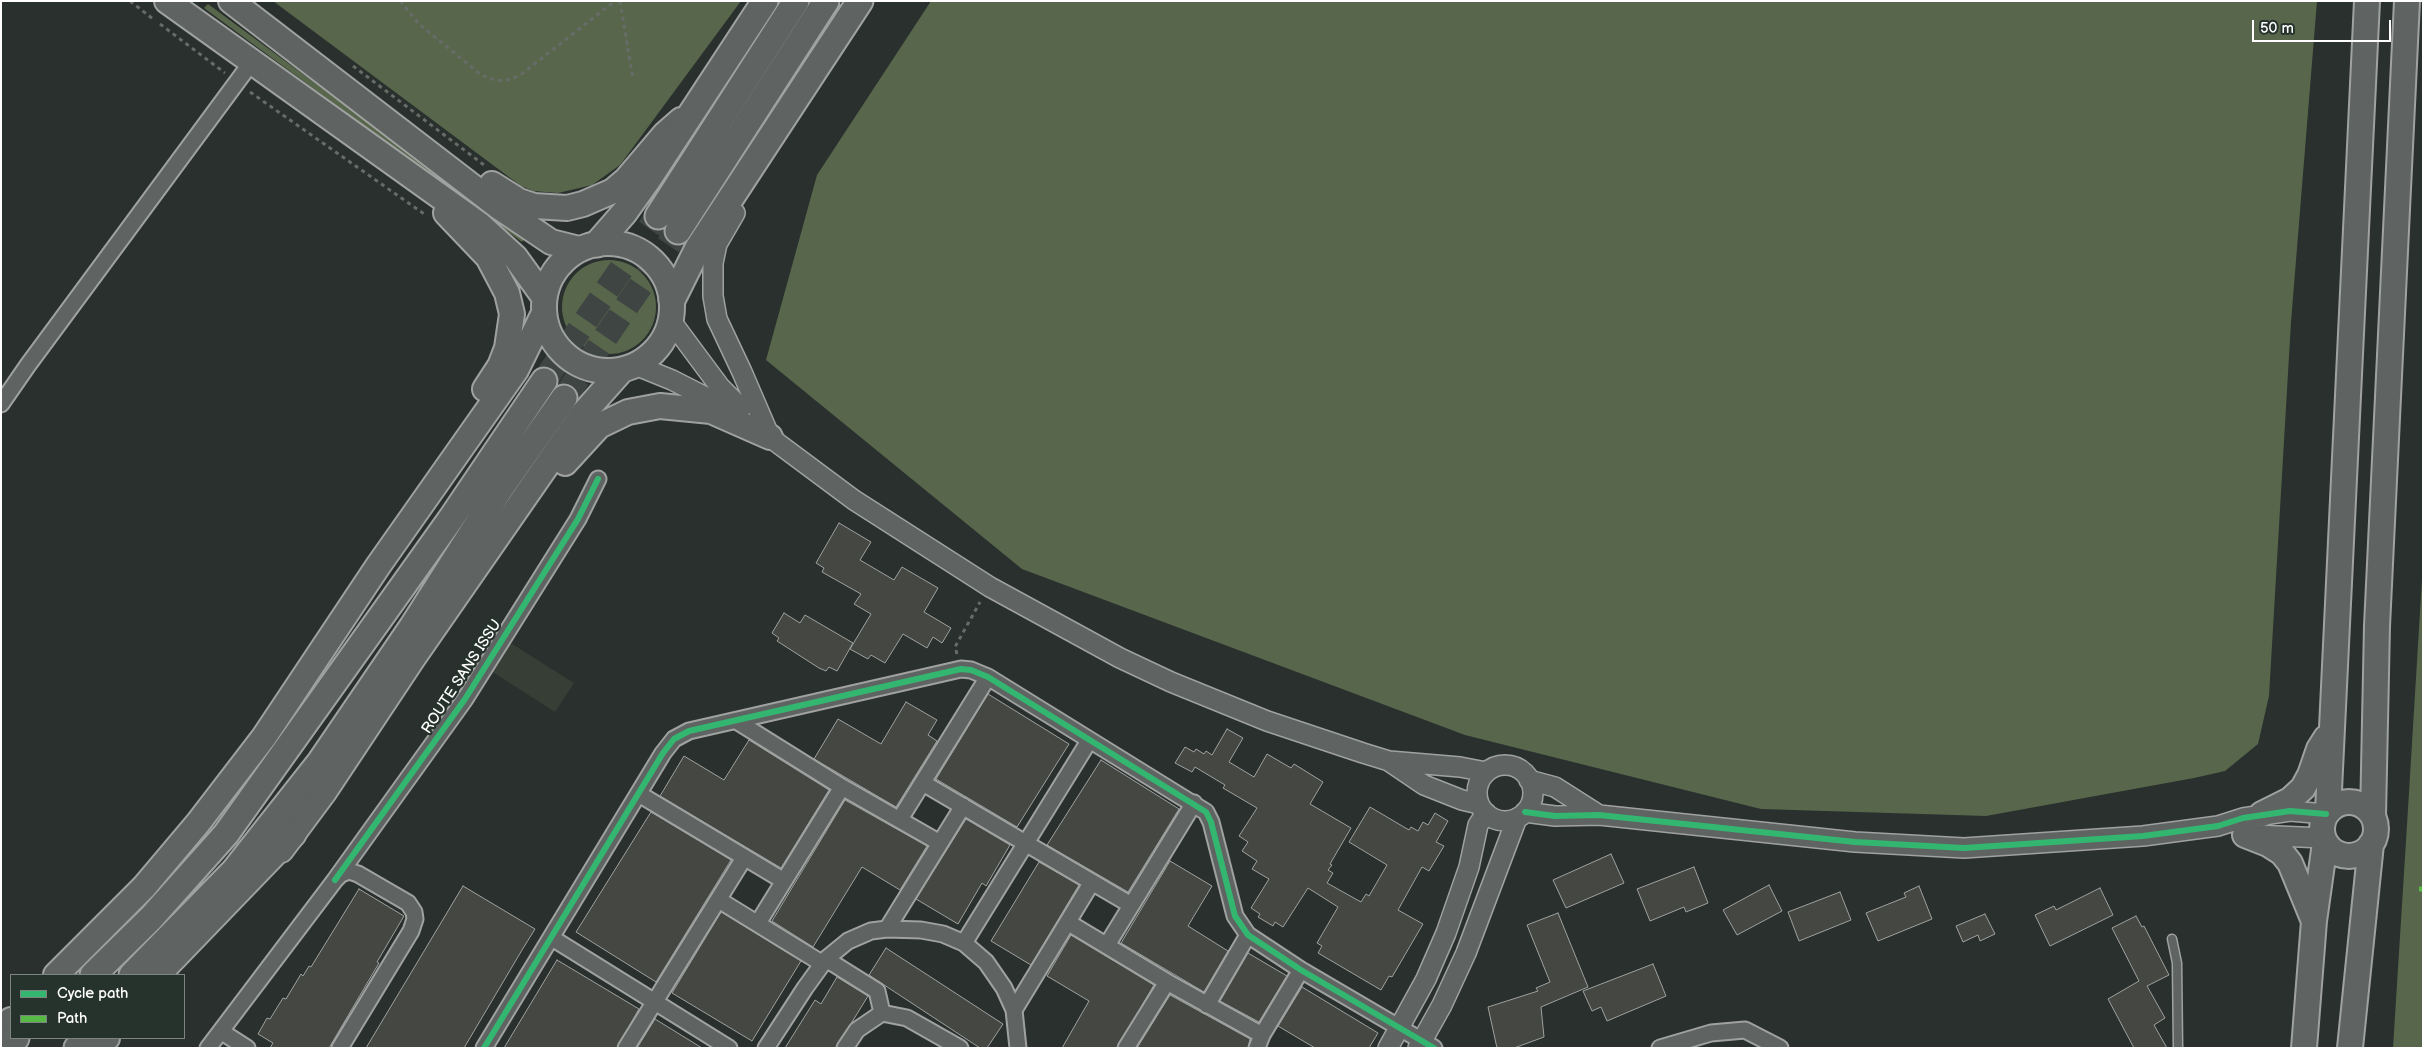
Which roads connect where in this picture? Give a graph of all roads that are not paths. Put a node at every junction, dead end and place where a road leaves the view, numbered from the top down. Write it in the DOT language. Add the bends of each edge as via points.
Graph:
graph roads {
  1 [pos="167,1"];
  2 [pos="231,1"];
  3 [pos="765,1"];
  4 [pos="796,1"];
  5 [pos="826,1"];
  6 [pos="860,1"];
  7 [pos="2367,1"];
  8 [pos="2407,1"];
  9 [pos="251,63"];
  10 [pos="695,111"];
  11 [pos="755,163"];
  12 [pos="447,166"];
  13 [pos="429,186"];
  14 [pos="658,216"];
  15 [pos="678,231"];
  16 [pos="588,246"];
  17 [pos="544,306"];
  18 [pos="671,310"];
  19 [pos="628,368"];
  20 [pos="544,380"];
  21 [pos="564,398"];
  22 [pos="1,404"];
  23 [pos="474,429"];
  24 [pos="770,437"];
  25 [pos="538,479"];
  26 [pos="598,479"];
  27 [pos="988,677"];
  28 [pos="738,722"];
  29 [pos="2332,731"];
  30 [pos="1089,741"];
  31 [pos="1389,761"];
  32 [pos="1486,772"];
  33 [pos="1529,780"];
  34 [pos="923,783"];
  35 [pos="842,787"];
  36 [pos="639,794"];
  37 [pos="1194,803"];
  38 [pos="963,806"];
  39 [pos="1482,809"];
  40 [pos="2327,813"];
  41 [pos="2262,814"];
  42 [pos="1521,815"];
  43 [pos="1599,815"];
  44 [pos="1555,816"];
  45 [pos="2373,816"];
  46 [pos="900,819"];
  47 [pos="2218,826"];
  48 [pos="293,834"];
  49 [pos="2245,835"];
  50 [pos="2324,841"];
  51 [pos="940,843"];
  52 [pos="1027,844"];
  53 [pos="2371,844"];
  54 [pos="1506,847"];
  55 [pos="744,858"];
  56 [pos="335,880"];
  57 [pos="784,882"];
  58 [pos="1092,882"];
  59 [pos="719,900"];
  60 [pos="1131,905"];
  61 [pos="2314,921"];
  62 [pos="1068,923"];
  63 [pos="758,924"];
  64 [pos="887,929"];
  65 [pos="1248,935"];
  66 [pos="552,938"];
  67 [pos="2172,939"];
  68 [pos="964,943"];
  69 [pos="1107,945"];
  70 [pos="824,962"];
  71 [pos="1301,970"];
  72 [pos="57,974"];
  73 [pos="94,974"];
  74 [pos="133,974"];
  75 [pos="158,974"];
  76 [pos="173,974"];
  77 [pos="1167,982"];
  78 [pos="654,1001"];
  79 [pos="1208,1005"];
  80 [pos="1014,1010"];
  81 [pos="882,1013"];
  82 [pos="10,1021"];
  83 [pos="1399,1028"];
  84 [pos="1,1030"];
  85 [pos="222,1032"];
  86 [pos="15,1039"];
  87 [pos="25,1039"];
  88 [pos="69,1039"];
  89 [pos="87,1039"];
  90 [pos="106,1039"];
  91 [pos="1259,1041"];
  92 [pos="490,1045"];
  93 [pos="1425,1046"];
  94 [pos="4,1048"];
  95 [pos="16,1048"];
  96 [pos="59,1048"];
  97 [pos="77,1048"];
  98 [pos="96,1048"];
  99 [pos="208,1048"];
  100 [pos="247,1048"];
  101 [pos="340,1048"];
  102 [pos="626,1048"];
  103 [pos="729,1048"];
  104 [pos="766,1048"];
  105 [pos="845,1048"];
  106 [pos="960,1048"];
  107 [pos="1018,1048"];
  108 [pos="1126,1048"];
  109 [pos="1388,1048"];
  110 [pos="1660,1048"];
  111 [pos="1780,1048"];
  112 [pos="2178,1048"];
  113 [pos="2304,1048"];
  114 [pos="2350,1048"];
  1 -- 9 [label="main road"];
  2 -- 12 [label="main road"];
  3 -- 10 [label="highway"];
  4 -- 14 [label="highway"];
  5 -- 15 [label="highway"];
  6 -- 11 [label="highway"];
  7 -- 29 [label="main road"];
  8 -- 45 [label="main road" via="2378,616"];
  9 -- 13 [label="main road"];
  9 -- 22 [label="street"];
  10 -- 12 [label="main road" via="665,134 613,191 583,204 551,208 534,206 504,194 473,172"];
  10 -- 16 [label="highway" via="624,213"];
  11 -- 18 [label="highway" via="688,264"];
  11 -- 24 [label="street" via="740,205 718,244 713,262 713,296 717,319"];
  12 -- 16 [label="main road" via="541,236 560,246"];
  13 -- 17 [label="main road" via="498,240 523,267"];
  13 -- 23 [label="main road" via="449,217 488,257 507,293 512,314 507,348 476,406"];
  16 -- 17 [label="main road" via="556,269 549,282"];
  16 -- 18 [label="main road" via="615,243 647,256 668,283"];
  17 -- 19 [label="main road" via="550,337 564,356 591,370 607,372"];
  17 -- 23 [label="main road" via="516,370"];
  18 -- 19 [label="main road" via="658,347 645,360"];
  18 -- 24 [label="street" via="720,386"];
  19 -- 24 [label="street" via="672,380 723,405"];
  19 -- 25 [label="main road" via="594,400"];
  20 -- 73 [label="highway" via="450,520 226,834 151,918"];
  21 -- 74 [label="highway" via="320,762 234,871"];
  23 -- 72 [label="main road" via="264,737 198,824 144,887"];
  24 -- 25 [label="main road" via="711,411 660,406 628,412 599,426 568,460"];
  24 -- 31 [label="street" via="854,500 927,548 990,587 1120,658 1267,721"];
  25 -- 48 [label="main road"];
  26 -- 56 [label="street, ROUTE SANS ISSU" via="578,519 465,699"];
  27 -- 28 [label="street" via="961,669"];
  27 -- 30 [label="street"];
  27 -- 34 [label="street"];
  28 -- 35 [label="street"];
  28 -- 36 [label="street" via="689,731 674,739 662,753"];
  29 -- 40 [label="main road"];
  29 -- 41 [label="main road" via="2322,742 2313,769 2302,788 2290,800"];
  30 -- 37 [label="street"];
  30 -- 52 [label="street"];
  31 -- 32 [label="street" via="1460,766"];
  31 -- 39 [label="street" via="1424,785"];
  32 -- 33 [label="street" via="1510,766 1517,768"];
  32 -- 39 [label="street" via="1478,789"];
  33 -- 42 [label="street" via="1532,793 1529,806"];
  33 -- 43 [label="street" via="1555,787"];
  34 -- 38 [label="street"];
  34 -- 46 [label="street"];
  35 -- 46 [label="street"];
  35 -- 57 [label="street"];
  36 -- 55 [label="street"];
  36 -- 66 [label="street"];
  37 -- 60 [label="street"];
  37 -- 65 [label="street" via="1206,812 1211,822 1235,916"];
  38 -- 51 [label="street"];
  38 -- 52 [label="street"];
  39 -- 42 [label="street" via="1497,820"];
  39 -- 83 [label="street" via="1469,867 1446,933"];
  40 -- 41 [label="street" via="2290,811"];
  40 -- 45 [label="main road" via="2339,804 2352,802"];
  40 -- 50 [label="main road" via="2322,826"];
  41 -- 47 [label="street"];
  42 -- 44 [label="street"];
  42 -- 54 [label="street"];
  43 -- 44 [label="street"];
  43 -- 47 [label="street" via="1855,842 1964,848 2077,842"];
  44 -- 54 [label="street" via="1528,826 1517,833"];
  45 -- 53 [label="main road" via="2376,833"];
  46 -- 51 [label="street"];
  47 -- 49 [label="street"];
  48 -- 75 [label="highway"];
  48 -- 76 [label="main road" via="215,931"];
  49 -- 50 [label="street"];
  49 -- 61 [label="main road" via="2282,853 2290,863"];
  50 -- 53 [label="main road" via="2335,853 2348,857 2361,854"];
  50 -- 61 [label="main road"];
  51 -- 64 [label="street"];
  52 -- 58 [label="street"];
  52 -- 68 [label="street"];
  53 -- 114 [label="main road"];
  54 -- 93 [label="street" via="1466,953"];
  55 -- 57 [label="street"];
  55 -- 59 [label="street"];
  56 -- 85 [label="street, ROUTE SANS ISSU"];
  56 -- 101 [label="street" via="345,872 358,874 408,903 415,916 411,930"];
  57 -- 63 [label="street"];
  58 -- 60 [label="street"];
  58 -- 62 [label="street"];
  59 -- 63 [label="street"];
  59 -- 78 [label="street"];
  60 -- 69 [label="street"];
  61 -- 113 [label="main road"];
  62 -- 69 [label="street"];
  62 -- 80 [label="street"];
  63 -- 70 [label="street"];
  64 -- 68 [label="street" via="943,934"];
  64 -- 70 [label="street" via="871,930 848,941"];
  65 -- 71 [label="street"];
  65 -- 79 [label="street"];
  66 -- 78 [label="street"];
  66 -- 92 [label="street"];
  67 -- 112 [label="lane" via="2177,963"];
  68 -- 80 [label="street" via="986,962"];
  69 -- 77 [label="street"];
  70 -- 81 [label="street" via="876,991"];
  70 -- 104 [label="street"];
  71 -- 83 [label="street"];
  71 -- 91 [label="street"];
  77 -- 79 [label="street"];
  77 -- 108 [label="street"];
  78 -- 102 [label="street"];
  78 -- 103 [label="street"];
  79 -- 91 [label="street"];
  80 -- 107 [label="street"];
  81 -- 105 [label="street" via="857,1030"];
  81 -- 106 [label="street" via="907,1018"];
  82 -- 84 [label="main road"];
  83 -- 93 [label="street"];
  83 -- 109 [label="street"];
  85 -- 99 [label="street, ROUTE SANS ISSU"];
  85 -- 100 [label="street"];
  86 -- 94 [label="highway"];
  87 -- 95 [label="highway"];
  88 -- 96 [label="highway"];
  89 -- 97 [label="highway"];
  90 -- 98 [label="main road"];
  110 -- 111 [label="street" via="1711,1033 1745,1030"];
}
